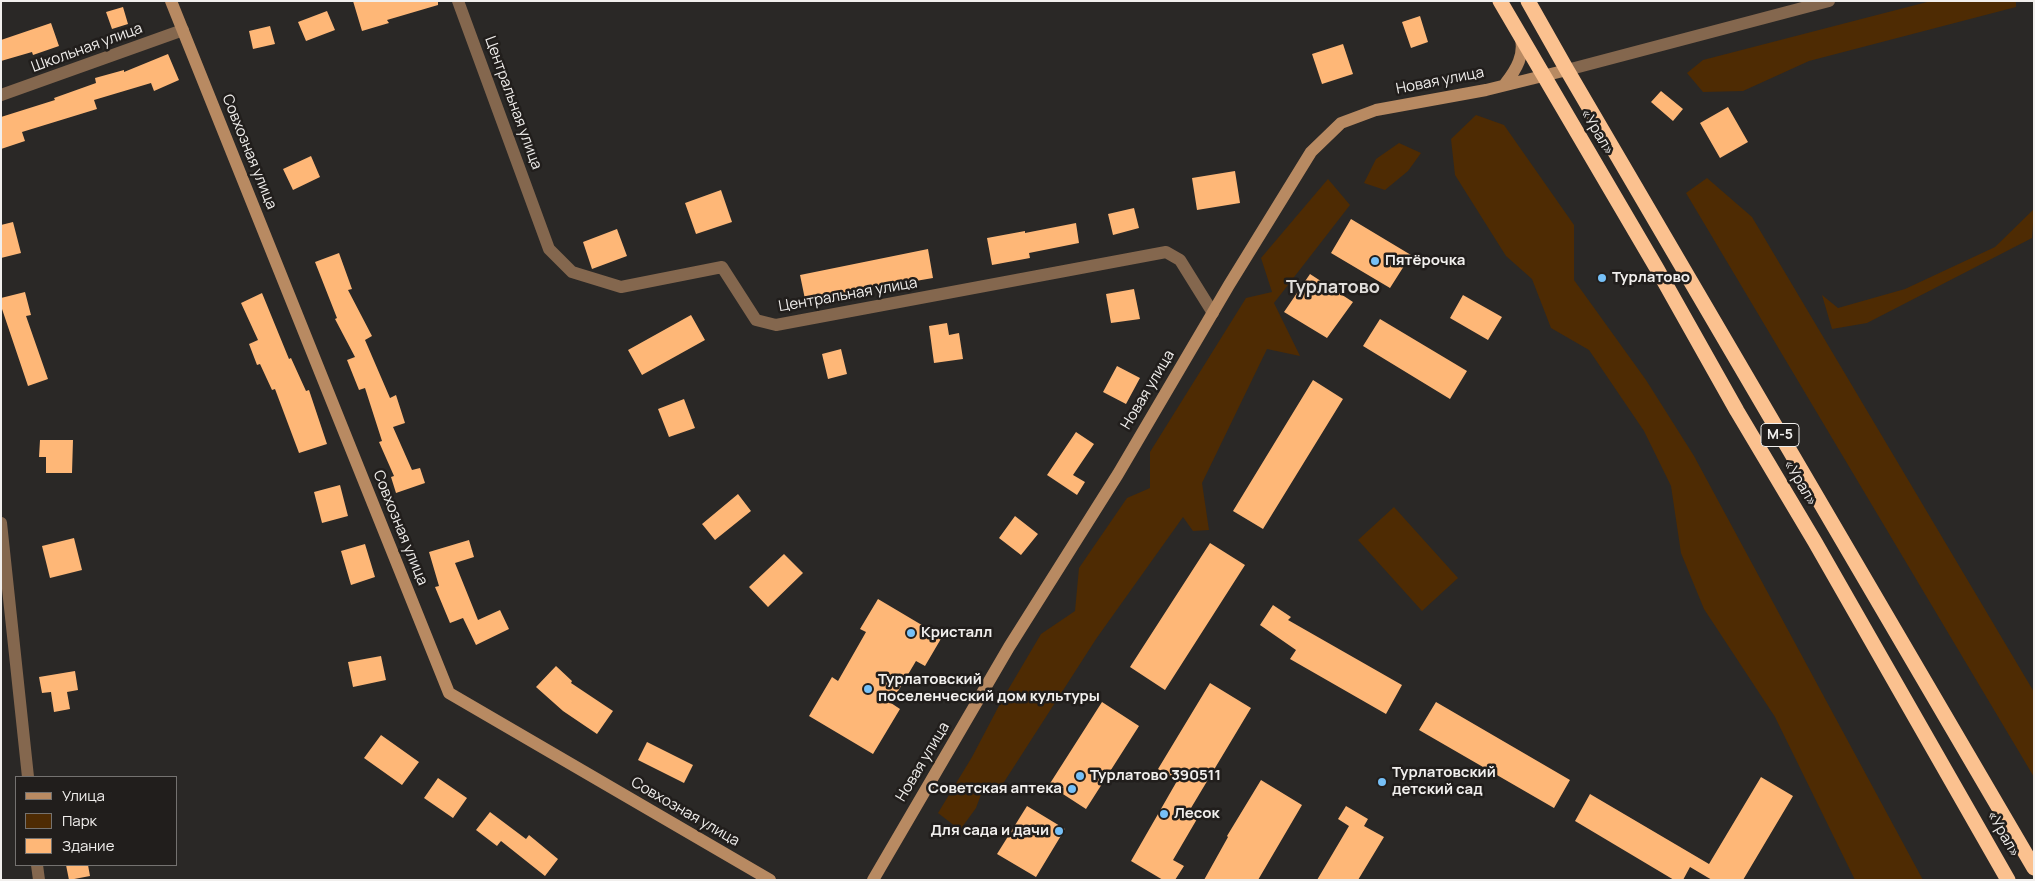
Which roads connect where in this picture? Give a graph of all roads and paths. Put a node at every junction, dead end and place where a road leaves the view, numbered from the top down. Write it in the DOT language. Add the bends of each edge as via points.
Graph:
graph roads {
  1 [pos="171,1"];
  2 [pos="458,1"];
  3 [pos="1500,1"];
  4 [pos="1528,1"];
  5 [pos="1829,1"];
  6 [pos="183,30"];
  7 [pos="1520,35"];
  8 [pos="1567,70"];
  9 [pos="1544,76"];
  10 [pos="1505,84"];
  11 [pos="1,96"];
  12 [pos="1213,313"];
  13 [pos="1,523"];
  14 [pos="28,776"];
  15 [pos="37,866"];
  16 [pos="2034,868"];
  17 [pos="39,880"];
  18 [pos="770,880"];
  19 [pos="873,880"];
  20 [pos="2008,880"];
  1 -- 6 [label="street, Совхозная улица"];
  2 -- 12 [label="street, Центральная улица" via="549,249 572,272 621,287 722,267 756,320 776,325 1166,252 1180,260"];
  3 -- 7 [label="highway, «Урал» / М-5"];
  4 -- 8 [label="highway, «Урал» / М-5"];
  5 -- 8 [label="street"];
  6 -- 11 [label="street, Школьная улица"];
  6 -- 18 [label="street, Совхозная улица" via="449,693"];
  7 -- 9 [label="highway, «Урал» / М-5"];
  7 -- 10 [label="street" via="1522,42 1516,71"];
  8 -- 9 [label="street, Новая улица"];
  8 -- 16 [label="highway, «Урал» / М-5"];
  9 -- 10 [label="street, Новая улица"];
  9 -- 20 [label="highway, «Урал» / М-5"];
  10 -- 12 [label="street, Новая улица" via="1376,110 1341,123 1311,152"];
  12 -- 19 [label="street, Новая улица" via="1118,474 1009,647"];
  13 -- 14 [label="street"];
  15 -- 17 [label="street"];
}
